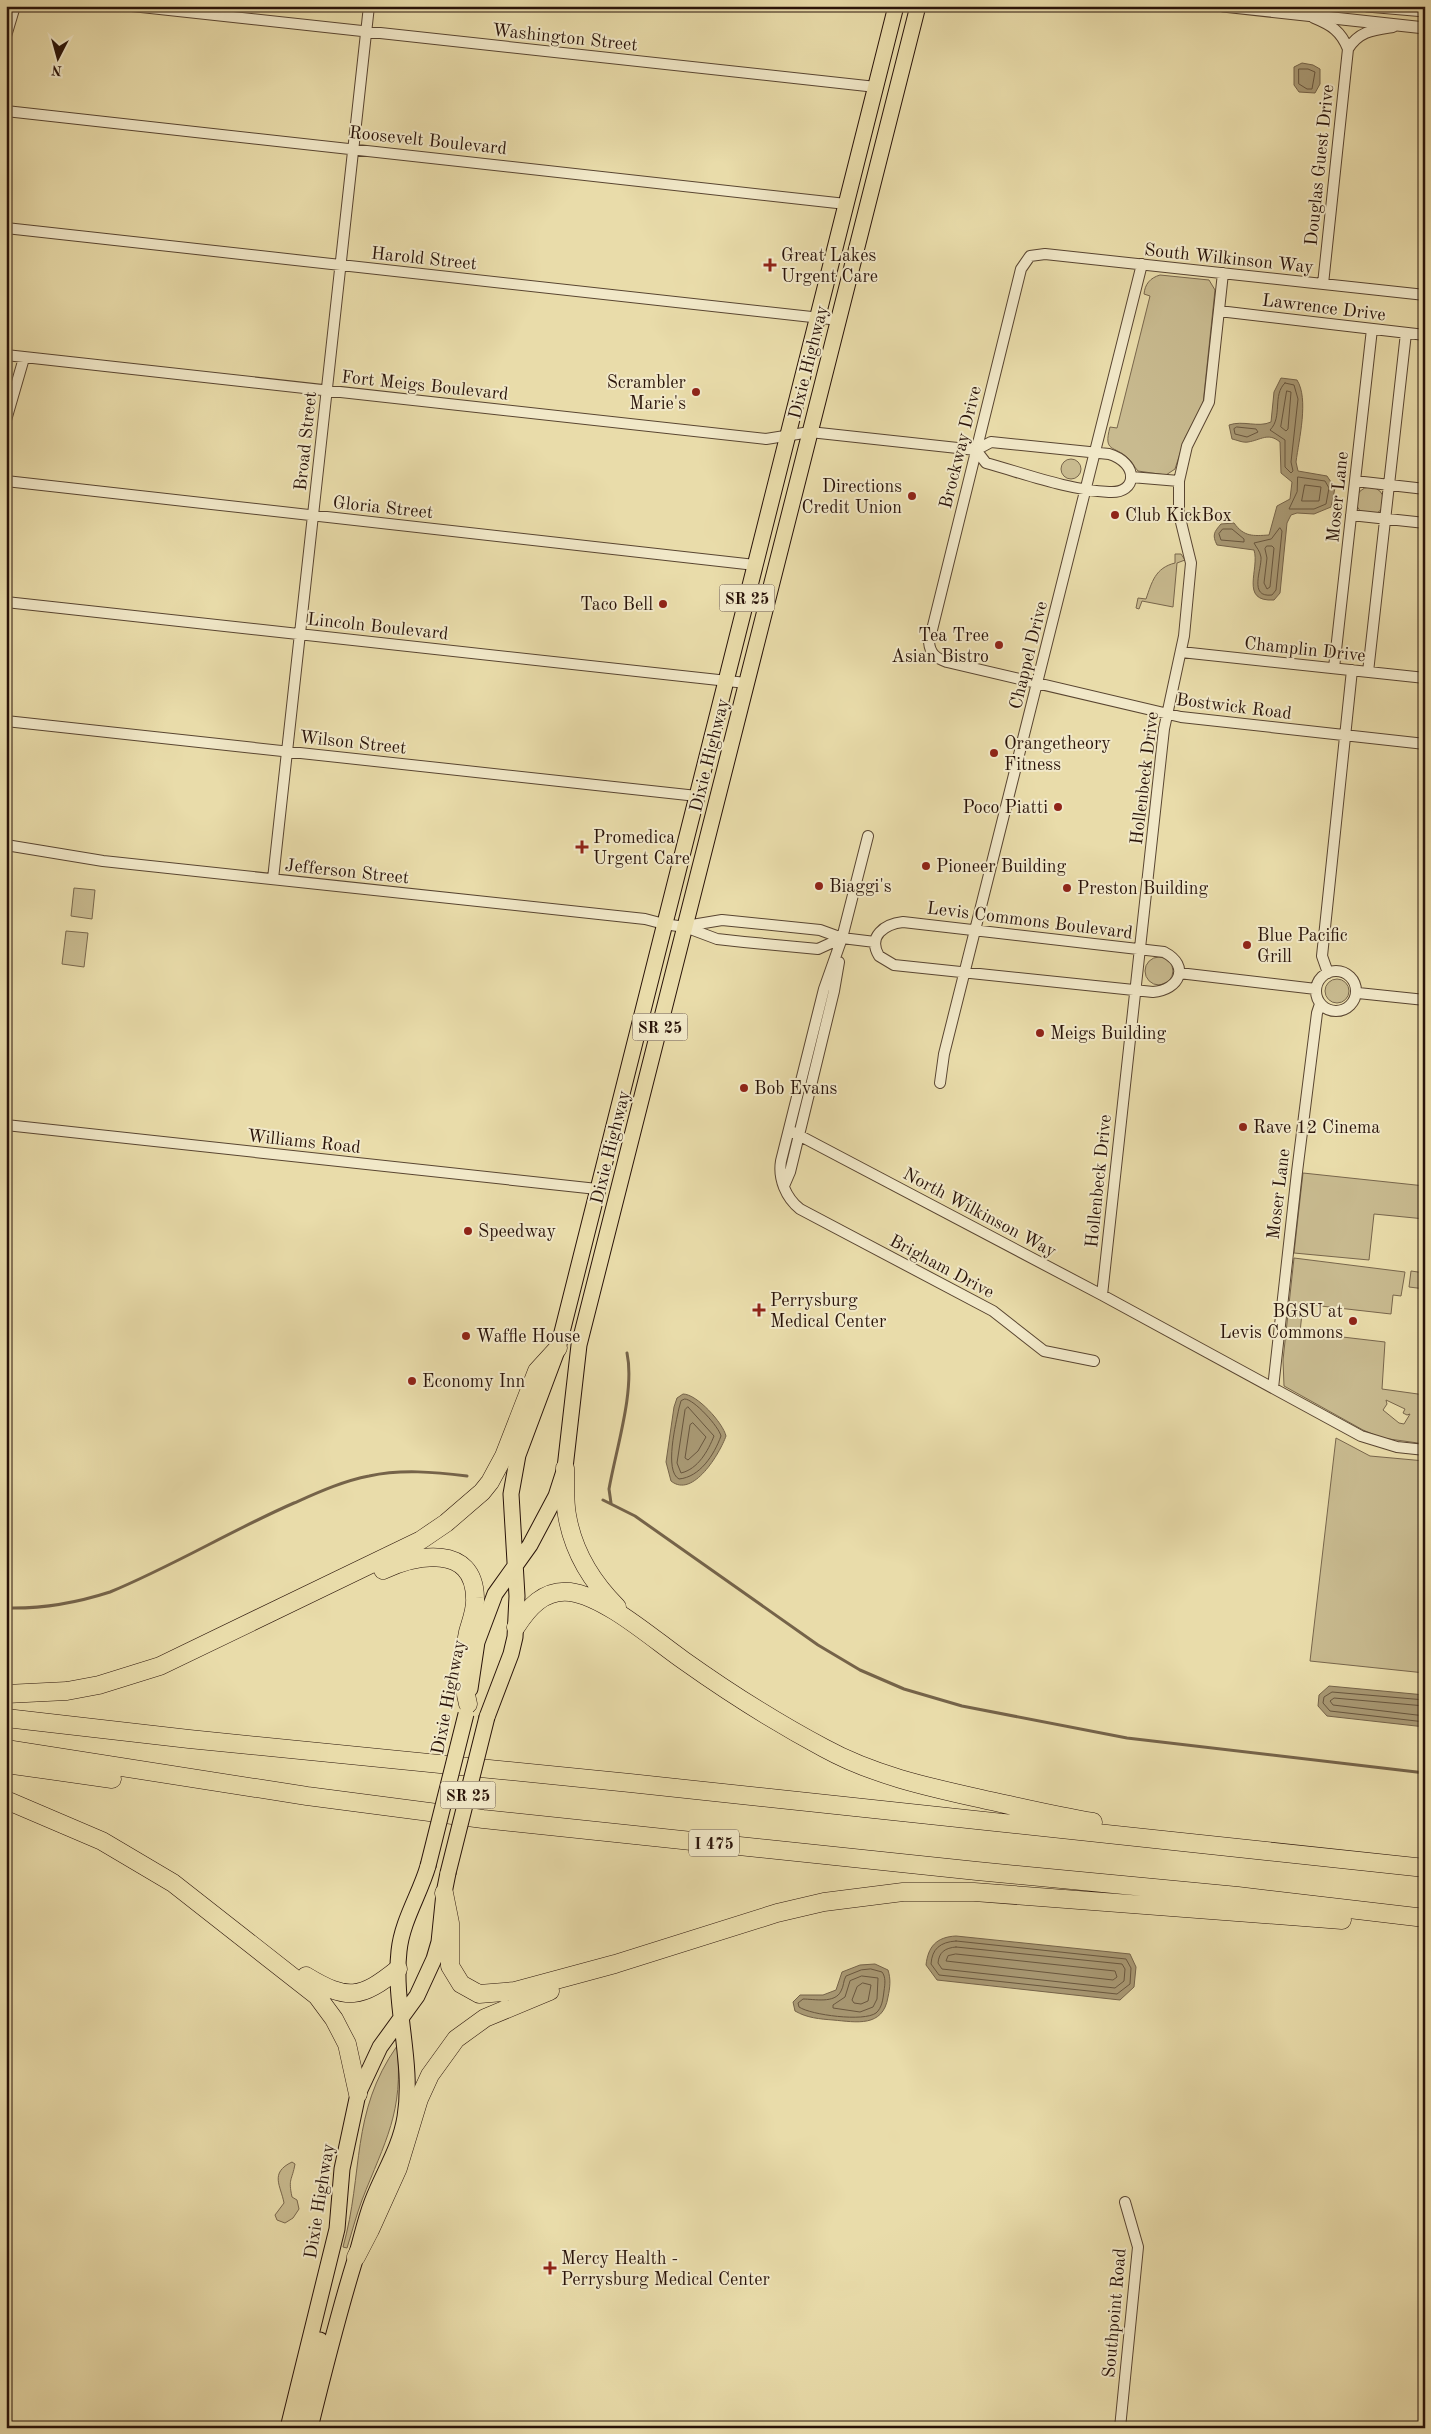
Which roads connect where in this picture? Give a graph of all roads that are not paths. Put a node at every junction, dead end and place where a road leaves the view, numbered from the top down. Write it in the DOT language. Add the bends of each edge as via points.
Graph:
graph roads {
  1 [pos="15,6"];
  2 [pos="132,6"];
  3 [pos="369,6"];
  4 [pos="896,6"];
  5 [pos="918,6"];
  6 [pos="1223,6"];
  7 [pos="1367,6"];
  8 [pos="1425,12"];
  9 [pos="1308,16"];
  10 [pos="1401,26"];
  11 [pos="1425,28"];
  12 [pos="366,32"];
  13 [pos="6,36"];
  14 [pos="1348,49"];
  15 [pos="876,87"];
  16 [pos="6,111"];
  17 [pos="353,148"];
  18 [pos="846,204"];
  19 [pos="6,228"];
  20 [pos="1030,256"];
  21 [pos="1142,264"];
  22 [pos="340,265"];
  23 [pos="1223,273"];
  24 [pos="1323,284"];
  25 [pos="1425,295"];
  26 [pos="1219,311"];
  27 [pos="818,317"];
  28 [pos="838,320"];
  29 [pos="1372,329"];
  30 [pos="1406,333"];
  31 [pos="1425,335"];
  32 [pos="6,356"];
  33 [pos="24,358"];
  34 [pos="327,390"];
  35 [pos="6,420"];
  36 [pos="810,432"];
  37 [pos="788,436"];
  38 [pos="976,450"];
  39 [pos="1096,453"];
  40 [pos="1131,477"];
  41 [pos="6,481"];
  42 [pos="1179,481"];
  43 [pos="1355,481"];
  44 [pos="1388,484"];
  45 [pos="1425,489"];
  46 [pos="1087,490"];
  47 [pos="1351,515"];
  48 [pos="313,516"];
  49 [pos="1385,519"];
  50 [pos="1425,523"];
  51 [pos="755,565"];
  52 [pos="6,602"];
  53 [pos="300,634"];
  54 [pos="929,650"];
  55 [pos="1181,652"];
  56 [pos="1334,668"];
  57 [pos="1352,670"];
  58 [pos="1368,672"];
  59 [pos="1425,678"];
  60 [pos="726,681"];
  61 [pos="746,683"];
  62 [pos="1038,684"];
  63 [pos="1167,714"];
  64 [pos="6,721"];
  65 [pos="1345,735"];
  66 [pos="1425,744"];
  67 [pos="288,752"];
  68 [pos="697,796"];
  69 [pos="868,836"];
  70 [pos="6,845"];
  71 [pos="273,879"];
  72 [pos="664,924"];
  73 [pos="685,927"];
  74 [pos="976,930"];
  75 [pos="842,938"];
  76 [pos="875,942"];
  77 [pos="1140,949"];
  78 [pos="965,973"];
  79 [pos="1179,973"];
  80 [pos="1328,973"];
  81 [pos="1316,989"];
  82 [pos="1135,991"];
  83 [pos="1358,993"];
  84 [pos="1425,1000"];
  85 [pos="1320,1004"];
  86 [pos="940,1084"];
  87 [pos="6,1125"];
  88 [pos="789,1130"];
  89 [pos="799,1135"];
  90 [pos="784,1186"];
  91 [pos="597,1188"];
  92 [pos="1102,1295"];
  93 [pos="558,1348"];
  94 [pos="1094,1361"];
  95 [pos="1273,1388"];
  96 [pos="1425,1450"];
  97 [pos="565,1468"];
  98 [pos="516,1564"];
  99 [pos="633,1623"];
  100 [pos="516,1627"];
  101 [pos="160,1666"];
  102 [pos="6,1694"];
  103 [pos="467,1709"];
  104 [pos="6,1718"];
  105 [pos="6,1749"];
  106 [pos="6,1764"];
  107 [pos="11,1804"];
  108 [pos="483,1819"];
  109 [pos="1254,1850"];
  110 [pos="1425,1868"];
  111 [pos="444,1893"];
  112 [pos="1425,1918"];
  113 [pos="1425,1926"];
  114 [pos="234,1929"];
  115 [pos="615,1964"];
  116 [pos="398,1969"];
  117 [pos="400,2018"];
  118 [pos="358,2094"];
  119 [pos="1125,2202"];
  120 [pos="356,2257"];
  121 [pos="325,2279"];
  122 [pos="288,2428"];
  123 [pos="299,2428"];
  124 [pos="310,2428"];
  125 [pos="1120,2428"];
  1 -- 13 [label="street"];
  2 -- 12 [label="street, Washington Street"];
  3 -- 12 [label="street, Broad Street"];
  4 -- 15 [label="main road, Dixie Highway / SR 25"];
  5 -- 28 [label="main road, Dixie Highway / SR 25"];
  6 -- 9 [label="street"];
  7 -- 8 [label="street"];
  9 -- 10 [label="street"];
  9 -- 14 [label="street" via="1336,28"];
  10 -- 11 [label="street"];
  10 -- 14 [label="street" via="1368,30 1359,35"];
  12 -- 15 [label="street, Washington Street"];
  12 -- 17 [label="street, Broad Street"];
  14 -- 24 [label="street, Douglas Guest Drive"];
  15 -- 18 [label="main road, Dixie Highway / SR 25"];
  16 -- 17 [label="street, Roosevelt Boulevard"];
  17 -- 18 [label="street, Roosevelt Boulevard"];
  17 -- 22 [label="street, Broad Street"];
  18 -- 27 [label="main road, Dixie Highway / SR 25"];
  19 -- 22 [label="street, Harold Street"];
  20 -- 21 [label="street, South Wilkinson Way" via="1045,254"];
  20 -- 38 [label="street, Brockway Drive" via="1021,269"];
  21 -- 23 [label="street, South Wilkinson Way"];
  21 -- 39 [label="street, Chappel Drive"];
  22 -- 27 [label="street, Harold Street"];
  22 -- 34 [label="street, Broad Street"];
  23 -- 24 [label="street, South Wilkinson Way"];
  23 -- 26 [label="street, Hollenbeck Drive"];
  24 -- 25 [label="street, South Wilkinson Way"];
  26 -- 29 [label="street, Lawrence Drive"];
  26 -- 42 [label="street, Hollenbeck Drive" via="1209,402 1187,446"];
  27 -- 28 [label="street, Harold Street"];
  27 -- 37 [label="main road, Dixie Highway / SR 25"];
  28 -- 36 [label="main road, Dixie Highway / SR 25"];
  29 -- 30 [label="street, Lawrence Drive"];
  29 -- 43 [label="street, Moser Lane"];
  30 -- 31 [label="street, Lawrence Drive"];
  30 -- 44 [label="street"];
  32 -- 33 [label="street, Fort Meigs Boulevard"];
  33 -- 34 [label="street, Fort Meigs Boulevard"];
  33 -- 35 [label="street"];
  34 -- 37 [label="street, Fort Meigs Boulevard" via="766,439"];
  34 -- 48 [label="street, Broad Street"];
  36 -- 37 [label="street, Fort Meigs Boulevard"];
  36 -- 38 [label="street, Fort Meigs Boulevard"];
  36 -- 61 [label="main road, Dixie Highway / SR 25"];
  37 -- 51 [label="main road, Dixie Highway / SR 25"];
  38 -- 39 [label="street" via="991,442"];
  38 -- 46 [label="street" via="986,463"];
  38 -- 54 [label="street, Brockway Drive" via="929,634"];
  39 -- 40 [label="street" via="1124,460 1130,468"];
  39 -- 46 [label="street, Chappel Drive"];
  40 -- 42 [label="street"];
  40 -- 46 [label="street" via="1126,487 1118,492"];
  41 -- 48 [label="street, Gloria Street"];
  42 -- 55 [label="street, Hollenbeck Drive" via="1180,514 1191,563"];
  43 -- 44 [label="street"];
  43 -- 47 [label="street, Moser Lane"];
  44 -- 45 [label="street"];
  44 -- 49 [label="street"];
  46 -- 62 [label="street, Chappel Drive"];
  47 -- 49 [label="street"];
  47 -- 56 [label="street, Moser Lane"];
  48 -- 51 [label="street, Gloria Street"];
  48 -- 53 [label="street, Broad Street"];
  49 -- 50 [label="street"];
  49 -- 58 [label="street"];
  51 -- 60 [label="main road, Dixie Highway / SR 25"];
  52 -- 53 [label="street, Lincoln Boulevard"];
  53 -- 60 [label="street, Lincoln Boulevard"];
  53 -- 67 [label="street, Broad Street"];
  54 -- 62 [label="street, Bostwick Road" via="947,662"];
  55 -- 56 [label="street, Champlin Drive"];
  55 -- 63 [label="street, Hollenbeck Drive"];
  56 -- 57 [label="street, Champlin Drive"];
  57 -- 58 [label="street, Champlin Drive"];
  57 -- 65 [label="street"];
  58 -- 59 [label="street, Champlin Drive"];
  60 -- 61 [label="street, Lincoln Boulevard"];
  60 -- 68 [label="main road, Dixie Highway / SR 25"];
  61 -- 73 [label="main road, Dixie Highway / SR 25"];
  62 -- 63 [label="street, Bostwick Road"];
  62 -- 74 [label="street, Chappel Drive"];
  63 -- 65 [label="street, Bostwick Road"];
  63 -- 77 [label="street, Hollenbeck Drive"];
  64 -- 67 [label="street, Wilson Street"];
  65 -- 66 [label="street, Bostwick Road"];
  65 -- 80 [label="street" via="1322,956"];
  67 -- 68 [label="street, Wilson Street"];
  67 -- 71 [label="street, Broad Street"];
  68 -- 72 [label="main road, Dixie Highway / SR 25"];
  69 -- 75 [label="street, Brigham Drive"];
  70 -- 71 [label="street, Jefferson Street" via="103,862"];
  71 -- 72 [label="street, Jefferson Street" via="645,919"];
  72 -- 73 [label="street, Jefferson Street"];
  72 -- 91 [label="main road, Dixie Highway / SR 25"];
  73 -- 75 [label="street" via="722,920 820,930"];
  73 -- 75 [label="street" via="717,939 818,949"];
  73 -- 97 [label="main road, Dixie Highway / SR 25" via="579,1345"];
  74 -- 76 [label="street, Levis Commons Boulevard" via="894,923 881,930"];
  74 -- 77 [label="street, Levis Commons Boulevard"];
  74 -- 78 [label="street, Chappel Drive"];
  75 -- 76 [label="street"];
  75 -- 88 [label="street, Brigham Drive" via="824,989"];
  75 -- 89 [label="street, Brigham Drive" via="834,991"];
  76 -- 78 [label="street" via="879,956 894,965"];
  77 -- 79 [label="street, Levis Commons Boulevard" via="1170,955"];
  77 -- 82 [label="street, Hollenbeck Drive"];
  78 -- 82 [label="street"];
  78 -- 86 [label="street, Chappel Drive" via="944,1054"];
  79 -- 81 [label="street"];
  79 -- 82 [label="street" via="1176,982 1163,991"];
  80 -- 81 [label="street" via="1319,980"];
  80 -- 83 [label="street" via="1346,974 1354,981"];
  81 -- 85 [label="street"];
  82 -- 92 [label="street, Hollenbeck Drive"];
  83 -- 84 [label="street"];
  83 -- 85 [label="street" via="1351,1005 1341,1011 1332,1011"];
  85 -- 95 [label="street, Moser Lane" via="1298,1162"];
  87 -- 91 [label="street, Williams Road"];
  88 -- 89 [label="street, North Wilkinson Way"];
  88 -- 90 [label="street, Brigham Drive" via="780,1168"];
  89 -- 90 [label="street, Brigham Drive"];
  89 -- 92 [label="street, North Wilkinson Way"];
  90 -- 94 [label="street, Brigham Drive" via="787,1196 800,1210 993,1311 1044,1351"];
  91 -- 93 [label="main road, Dixie Highway / SR 25"];
  92 -- 95 [label="street, North Wilkinson Way"];
  93 -- 98 [label="main road, Dixie Highway / SR 25" via="518,1455 511,1494 512,1544"];
  93 -- 101 [label="highway" via="537,1371 504,1456 490,1482 446,1524 421,1540"];
  95 -- 96 [label="street, North Wilkinson Way" via="1360,1436 1397,1447"];
  97 -- 98 [label="main road, Dixie Highway / SR 25" via="543,1522"];
  97 -- 99 [label="highway" via="566,1513 571,1535 598,1587"];
  98 -- 100 [label="main road, Dixie Highway / SR 25"];
  98 -- 103 [label="main road, Dixie Highway / SR 25" via="495,1594 480,1633"];
  99 -- 100 [label="highway" via="604,1605 568,1592 540,1598"];
  99 -- 109 [label="highway" via="757,1710 826,1750 862,1766 1000,1803"];
  100 -- 111 [label="main road, Dixie Highway / SR 25, bridge" via="511,1654 487,1716"];
  101 -- 102 [label="highway" via="99,1686"];
  101 -- 103 [label="highway" via="226,1644 396,1564 412,1559 443,1557 457,1563 469,1574 475,1589 476,1600 464,1652"];
  103 -- 116 [label="main road, Dixie Highway, bridge" via="428,1866 403,1930"];
  104 -- 109 [label="highway"];
  105 -- 108 [label="highway, I 475" via="307,1796"];
  106 -- 108 [label="highway" via="210,1792"];
  107 -- 114 [label="highway" via="102,1841 150,1868"];
  108 -- 112 [label="highway, I 475"];
  109 -- 110 [label="highway"];
  111 -- 115 [label="highway" via="450,1923 450,1966 461,1984 479,1994 515,1991"];
  111 -- 117 [label="main road, Dixie Highway / SR 25" via="434,1960 417,1996"];
  113 -- 115 [label="highway" via="994,1893 903,1892 824,1902 778,1913"];
  114 -- 116 [label="highway" via="323,1986 342,1993 363,1993"];
  114 -- 118 [label="highway" via="317,1996 347,2044"];
  115 -- 120 [label="highway" via="485,2018 456,2039 426,2081 398,2168"];
  116 -- 117 [label="main road, Dixie Highway"];
  117 -- 118 [label="main road, Dixie Highway / SR 25" via="380,2047"];
  117 -- 120 [label="main road, Dixie Highway" via="406,2086 405,2116 393,2157 372,2202"];
  118 -- 121 [label="main road, Dixie Highway" via="342,2169 337,2229"];
  119 -- 125 [label="street, Southpoint Road" via="1138,2247"];
  120 -- 124 [label="main road, Dixie Highway"];
  121 -- 122 [label="main road, Dixie Highway"];
  121 -- 123 [label="main road" via="327,2313"];
}
